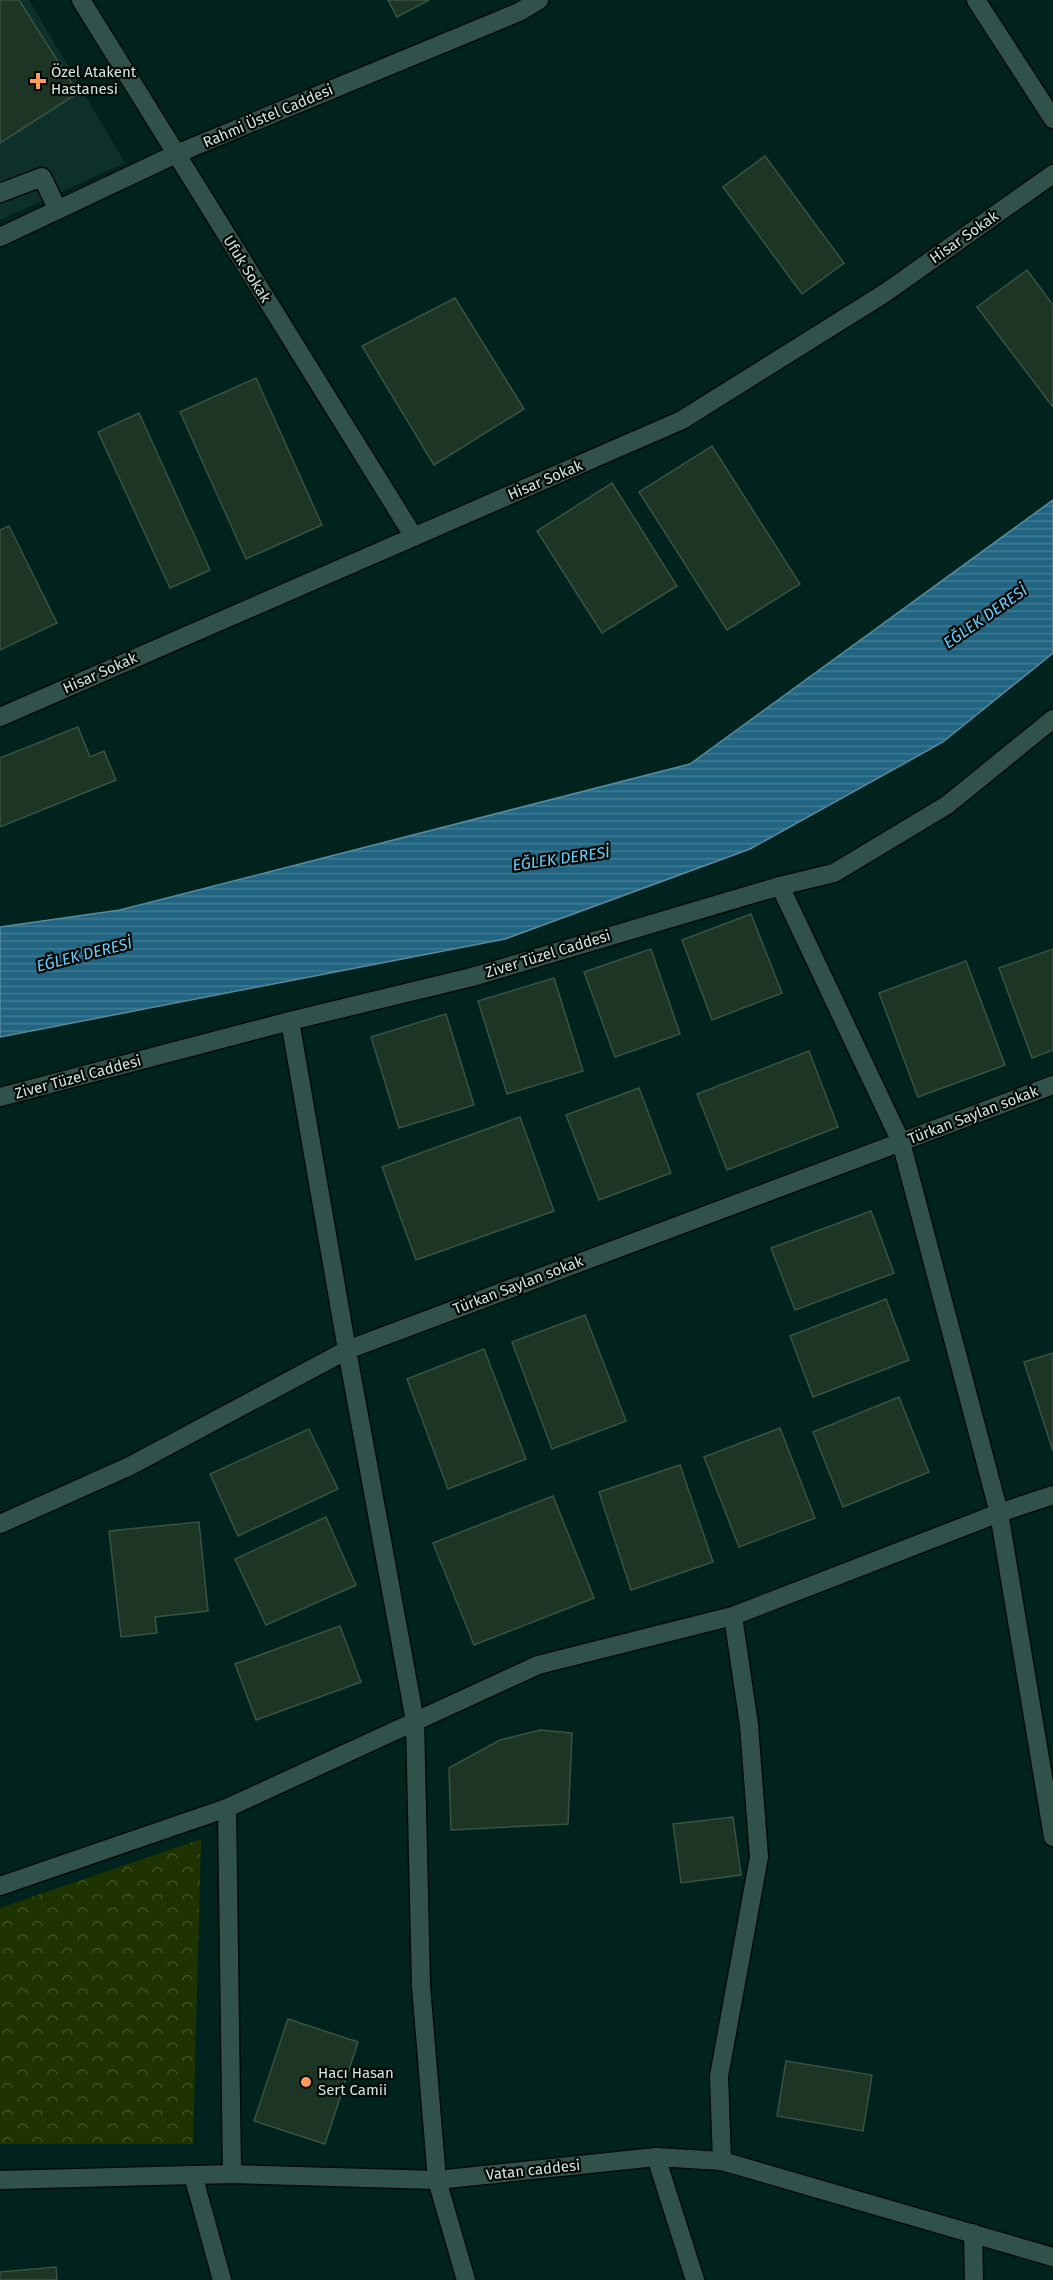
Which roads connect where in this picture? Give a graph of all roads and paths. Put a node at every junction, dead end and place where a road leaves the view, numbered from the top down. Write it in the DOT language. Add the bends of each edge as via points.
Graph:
graph roads {
  1 [pos="81,0"];
  2 [pos="539,0"];
  3 [pos="976,0"];
  4 [pos="516,6"];
  5 [pos="1053,119"];
  6 [pos="176,154"];
  7 [pos="1053,174"];
  8 [pos="0,193"];
  9 [pos="58,210"];
  10 [pos="0,237"];
  11 [pos="414,537"];
  12 [pos="0,717"];
  13 [pos="1053,719"];
  14 [pos="780,886"];
  15 [pos="290,1021"];
  16 [pos="1053,1085"];
  17 [pos="0,1097"];
  18 [pos="901,1142"];
  19 [pos="347,1350"];
  20 [pos="1053,1495"];
  21 [pos="999,1513"];
  22 [pos="0,1524"];
  23 [pos="733,1616"];
  24 [pos="415,1722"];
  25 [pos="227,1808"];
  26 [pos="1053,1837"];
  27 [pos="0,1886"];
  28 [pos="656,2157"];
  29 [pos="722,2161"];
  30 [pos="232,2174"];
  31 [pos="193,2175"];
  32 [pos="0,2180"];
  33 [pos="437,2180"];
  34 [pos="973,2233"];
  35 [pos="1053,2257"];
  36 [pos="222,2280"];
  37 [pos="466,2280"];
  38 [pos="695,2280"];
  39 [pos="974,2280"];
  1 -- 6 [label="street, Ufuk Sokak"];
  2 -- 4 [label="street, Rahmi Üstel Caddesi"];
  3 -- 5 [label="street"];
  4 -- 6 [label="street, Rahmi Üstel Caddesi"];
  6 -- 9 [label="street, Rahmi Üstel Caddesi"];
  6 -- 11 [label="street, Ufuk Sokak"];
  7 -- 11 [label="street, Hisar Sokak" via="885,293 682,420"];
  8 -- 9 [label="street" via="42,177"];
  9 -- 10 [label="street, Rahmi Üstel Caddesi"];
  11 -- 12 [label="street, Hisar Sokak"];
  13 -- 14 [label="street, Ziver Tüzel Caddesi" via="936,811 834,873"];
  14 -- 15 [label="street, Ziver Tüzel Caddesi" via="472,977"];
  14 -- 18 [label="street"];
  15 -- 17 [label="street, Ziver Tüzel Caddesi"];
  15 -- 19 [label="street"];
  16 -- 18 [label="street, Türkan Saylan sokak"];
  18 -- 19 [label="street, Türkan Saylan sokak"];
  18 -- 21 [label="street"];
  19 -- 22 [label="street, Türkan Saylan sokak" via="130,1466"];
  19 -- 24 [label="street"];
  20 -- 21 [label="street"];
  21 -- 23 [label="street"];
  21 -- 26 [label="street"];
  23 -- 24 [label="street" via="538,1665"];
  23 -- 29 [label="street" via="749,1725 759,1857 719,2076"];
  24 -- 25 [label="street"];
  24 -- 33 [label="street" via="421,1986"];
  25 -- 27 [label="street"];
  25 -- 30 [label="street"];
  28 -- 29 [label="street, Vatan caddesi"];
  28 -- 33 [label="street, Vatan caddesi"];
  28 -- 38 [label="street"];
  29 -- 34 [label="street, Vatan caddesi"];
  30 -- 31 [label="street, Vatan caddesi"];
  30 -- 33 [label="street, Vatan caddesi"];
  31 -- 32 [label="street, Vatan caddesi"];
  31 -- 36 [label="street"];
  33 -- 37 [label="street"];
  34 -- 35 [label="street, Vatan caddesi"];
  34 -- 39 [label="street"];
}
